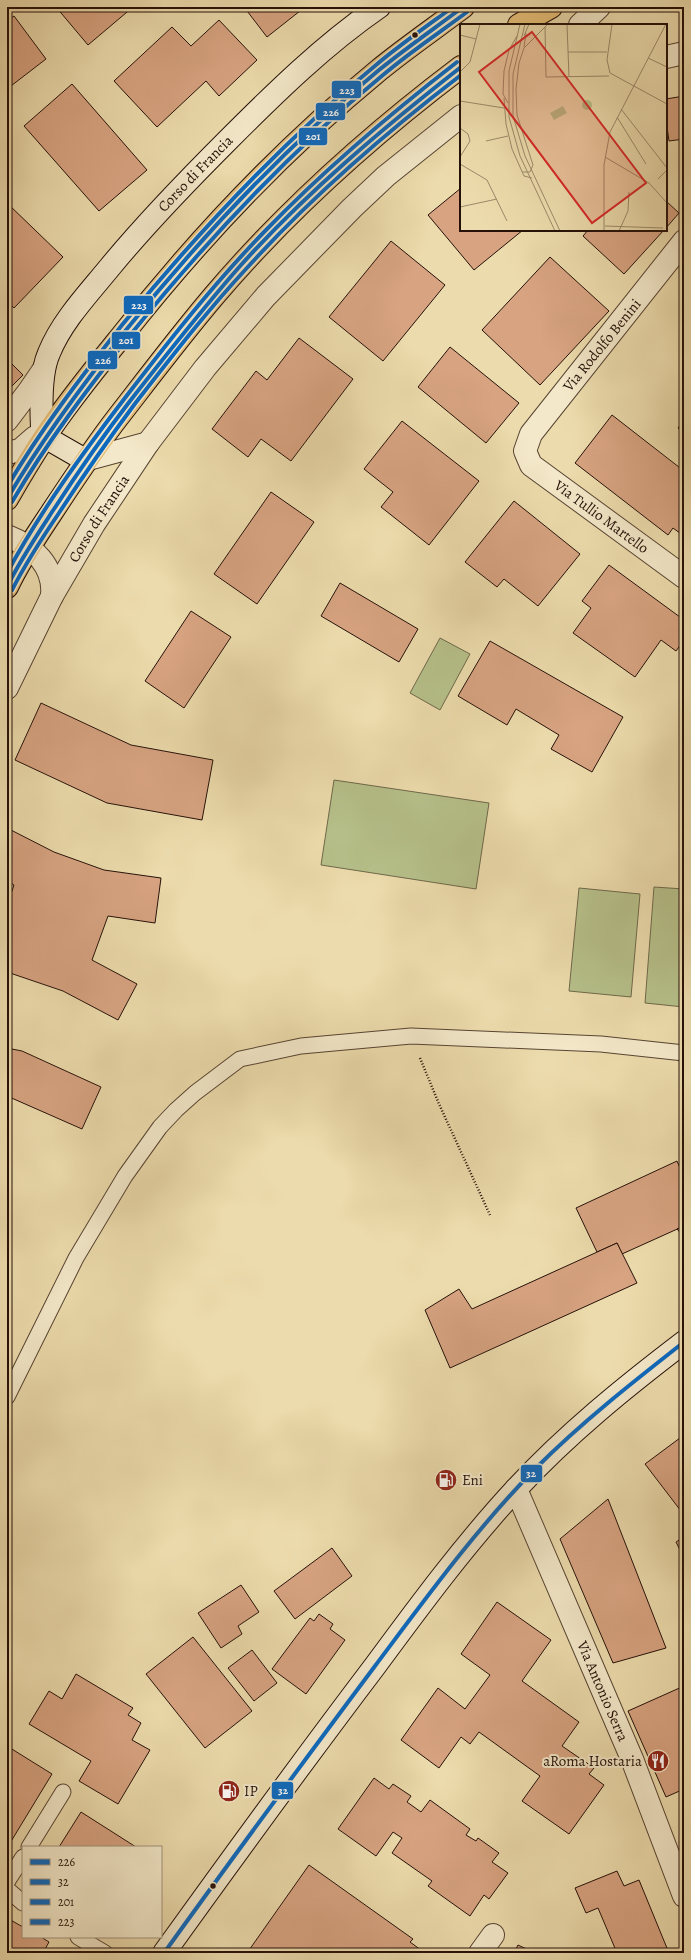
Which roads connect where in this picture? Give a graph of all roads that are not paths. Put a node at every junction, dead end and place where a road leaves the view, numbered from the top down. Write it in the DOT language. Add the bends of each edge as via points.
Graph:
graph roads {
  1 [pos="379,7"];
  2 [pos="463,7"];
  3 [pos="552,7"];
  4 [pos="600,7"];
  5 [pos="528,17"];
  6 [pos="581,24"];
  7 [pos="684,53"];
  8 [pos="667,57"];
  9 [pos="460,68"];
  10 [pos="460,117"];
  11 [pos="684,241"];
  12 [pos="44,368"];
  13 [pos="7,420"];
  14 [pos="45,438"];
  15 [pos="148,443"];
  16 [pos="525,451"];
  17 [pos="7,453"];
  18 [pos="85,460"];
  19 [pos="7,499"];
  20 [pos="7,536"];
  21 [pos="28,549"];
  22 [pos="684,577"];
  23 [pos="7,587"];
  24 [pos="52,596"];
  25 [pos="7,688"];
  26 [pos="684,1053"];
  27 [pos="684,1342"];
  28 [pos="7,1397"];
  29 [pos="516,1489"];
  30 [pos="63,1792"];
  31 [pos="30,1846"];
  32 [pos="22,1859"];
  33 [pos="7,1882"];
  34 [pos="7,1889"];
  35 [pos="684,1896"];
  36 [pos="22,1902"];
  37 [pos="493,1935"];
  38 [pos="80,1938"];
  39 [pos="105,1953"];
  40 [pos="164,1953"];
  41 [pos="480,1953"];
  1 -- 12 [label="street, Corso di Francia" via="351,27 271,97 171,199 83,300 54,342"];
  2 -- 14 [label="main road" via="380,69 261,177 152,297 87,379"];
  3 -- 5 [label="main road"];
  4 -- 6 [label="street"];
  7 -- 8 [label="street"];
  9 -- 18 [label="main road" via="374,136 272,233 214,296"];
  10 -- 15 [label="street, Corso di Francia" via="386,176 266,296 205,368"];
  11 -- 16 [label="street, Via Rodolfo Benini" via="531,434"];
  12 -- 13 [label="street, Corso di Francia"];
  12 -- 14 [label="street, Corso di Francia" via="41,414"];
  14 -- 17 [label="street" via="35,437 20,450"];
  14 -- 18 [label="street"];
  14 -- 19 [label="main road"];
  15 -- 18 [label="street, Corso di Francia"];
  15 -- 24 [label="street, Corso di Francia" via="94,524"];
  16 -- 22 [label="street, Via Tullio Martello" via="531,464"];
  18 -- 21 [label="main road"];
  20 -- 21 [label="street, Corso di Francia"];
  21 -- 23 [label="main road"];
  21 -- 24 [label="street, Corso di Francia" via="47,566 52,582"];
  24 -- 25 [label="street, Corso di Francia"];
  26 -- 28 [label="lane" via="601,1044 411,1036 301,1046 240,1059 181,1106 160,1127 125,1176 76,1258"];
  27 -- 29 [label="street" via="594,1414"];
  29 -- 35 [label="street, Via Antonio Serra" via="632,1759"];
  29 -- 40 [label="street" via="460,1554 391,1644"];
  30 -- 31 [label="lane"];
  32 -- 33 [label="lane"];
  34 -- 36 [label="lane"];
  37 -- 41 [label="street"];
  38 -- 39 [label="lane"];
}
